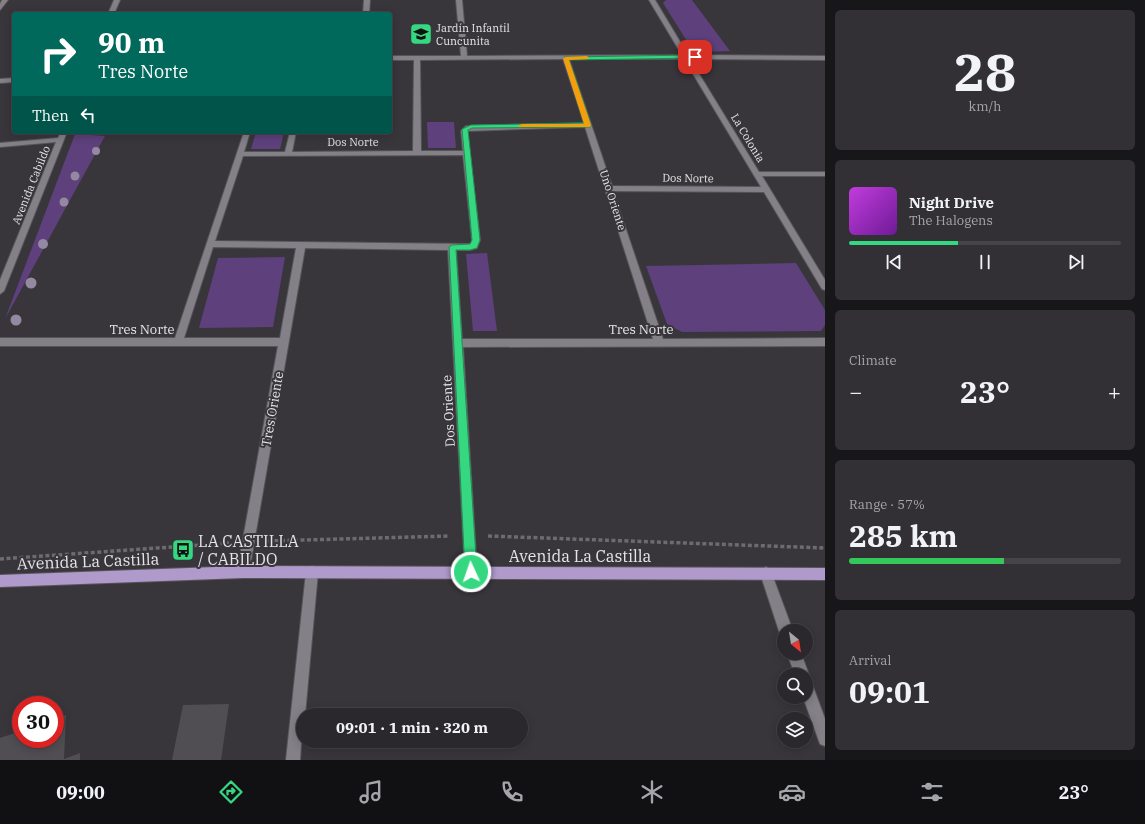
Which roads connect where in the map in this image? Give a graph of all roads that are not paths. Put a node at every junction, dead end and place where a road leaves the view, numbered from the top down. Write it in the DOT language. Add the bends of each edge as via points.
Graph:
graph roads {
  1 [pos="6,0"];
  2 [pos="117,0"];
  3 [pos="367,0"];
  4 [pos="459,0"];
  5 [pos="652,0"];
  6 [pos="0,8"];
  7 [pos="112,12"];
  8 [pos="366,12"];
  9 [pos="687,57"];
  10 [pos="392,58"];
  11 [pos="417,58"];
  12 [pos="464,58"];
  13 [pos="566,58"];
  14 [pos="825,58"];
  15 [pos="12,80"];
  16 [pos="0,81"];
  17 [pos="588,125"];
  18 [pos="63,134"];
  19 [pos="246,134"];
  20 [pos="293,134"];
  21 [pos="60,140"];
  22 [pos="0,145"];
  23 [pos="417,153"];
  24 [pos="467,153"];
  25 [pos="240,154"];
  26 [pos="288,154"];
  27 [pos="757,174"];
  28 [pos="825,174"];
  29 [pos="608,188"];
  30 [pos="766,190"];
  31 [pos="210,244"];
  32 [pos="301,245"];
  33 [pos="452,247"];
  34 [pos="4,270"];
  35 [pos="825,287"];
  36 [pos="0,290"];
  37 [pos="0,342"];
  38 [pos="178,342"];
  39 [pos="284,342"];
  40 [pos="659,342"];
  41 [pos="825,342"];
  42 [pos="458,343"];
  43 [pos="243,572"];
  44 [pos="312,572"];
  45 [pos="471,572"];
  46 [pos="766,573"];
  47 [pos="825,574"];
  48 [pos="0,581"];
  49 [pos="784,624"];
  50 [pos="812,704"];
  51 [pos="825,739"];
  52 [pos="293,760"];
  1 -- 6 [label="street"];
  2 -- 7 [label="street"];
  3 -- 8 [label="street"];
  4 -- 12 [label="street"];
  5 -- 9 [label="street, La Colonia"];
  9 -- 13 [label="street"];
  9 -- 14 [label="street"];
  9 -- 27 [label="street, La Colonia"];
  10 -- 11 [label="street"];
  11 -- 12 [label="street"];
  11 -- 23 [label="street"];
  12 -- 13 [label="street"];
  13 -- 17 [label="street, Uno Oriente"];
  15 -- 16 [label="street"];
  17 -- 24 [label="street" via="466,128 464,131"];
  17 -- 29 [label="street, Uno Oriente"];
  18 -- 21 [label="street, Avenida Cabildo"];
  19 -- 25 [label="street"];
  20 -- 26 [label="street"];
  21 -- 22 [label="street"];
  21 -- 34 [label="street, Avenida Cabildo"];
  23 -- 24 [label="street, Dos Norte"];
  23 -- 26 [label="street, Dos Norte"];
  24 -- 33 [label="street" via="476,240 474,246"];
  25 -- 26 [label="street, Dos Norte"];
  25 -- 31 [label="street"];
  27 -- 28 [label="street"];
  27 -- 30 [label="street, La Colonia"];
  29 -- 30 [label="street, Dos Norte"];
  29 -- 40 [label="street, Uno Oriente"];
  30 -- 35 [label="street, La Colonia"];
  31 -- 32 [label="street"];
  31 -- 38 [label="street"];
  32 -- 33 [label="street"];
  32 -- 39 [label="street, Tres Oriente"];
  33 -- 42 [label="street, Dos Oriente"];
  34 -- 36 [label="street, Avenida Cabildo"];
  37 -- 38 [label="street, Tres Norte"];
  38 -- 39 [label="street, Tres Norte"];
  39 -- 43 [label="street, Tres Oriente"];
  40 -- 41 [label="street, Tres Norte"];
  40 -- 42 [label="street, Tres Norte"];
  42 -- 45 [label="street, Dos Oriente"];
  43 -- 44 [label="main road, Avenida La Castilla"];
  43 -- 48 [label="main road, Avenida La Castilla"];
  44 -- 45 [label="main road, Avenida La Castilla"];
  44 -- 52 [label="street"];
  45 -- 46 [label="main road, Avenida La Castilla"];
  46 -- 47 [label="main road, Avenida La Castilla"];
  46 -- 49 [label="street"];
  50 -- 51 [label="street"];
}
